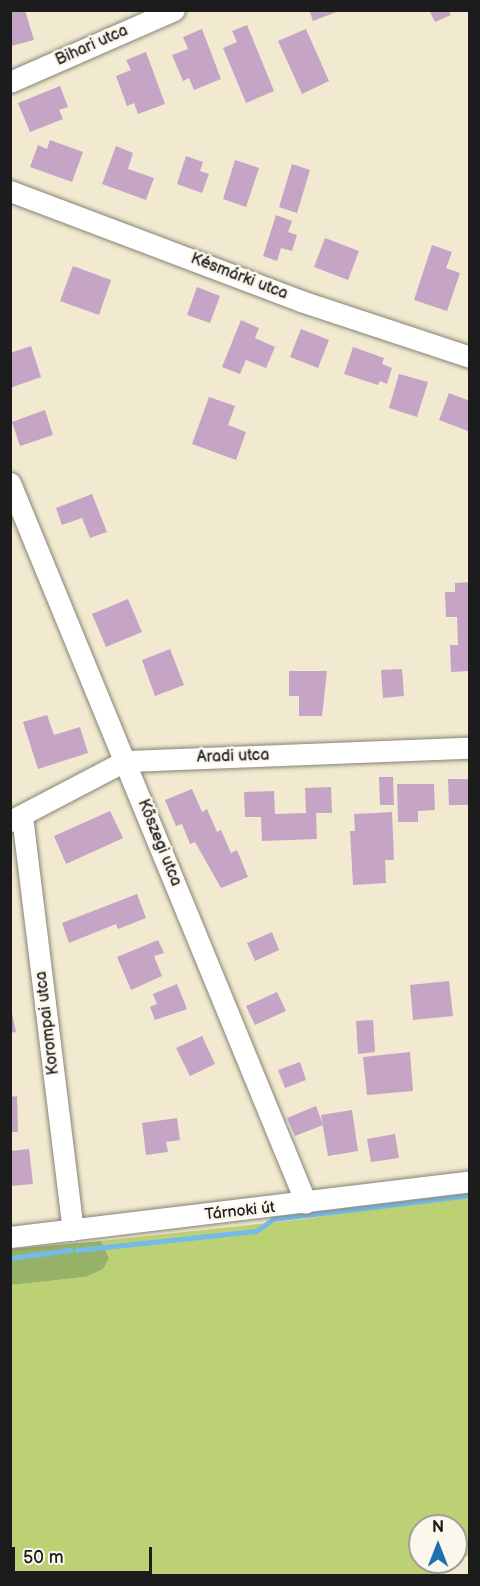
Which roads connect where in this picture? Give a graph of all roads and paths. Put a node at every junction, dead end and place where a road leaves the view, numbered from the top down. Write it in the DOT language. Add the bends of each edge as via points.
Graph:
graph roads {
  1 [pos="174,10"];
  2 [pos="10,82"];
  3 [pos="10,191"];
  4 [pos="470,357"];
  5 [pos="10,483"];
  6 [pos="470,748"];
  7 [pos="125,761"];
  8 [pos="16,819"];
  9 [pos="470,1181"];
  10 [pos="306,1203"];
  11 [pos="73,1230"];
  12 [pos="10,1237"];
  1 -- 2 [label="street, Bihari utca"];
  3 -- 4 [label="street, Késmárki utca" via="301,301"];
  5 -- 7 [label="street, Kőszegi utca"];
  6 -- 7 [label="street, Aradi utca"];
  7 -- 8 [label="street, Aradi utca"];
  7 -- 10 [label="street, Kőszegi utca"];
  8 -- 11 [label="street, Korompai utca"];
  9 -- 10 [label="street, Tárnoki út"];
  10 -- 11 [label="street, Tárnoki út"];
  11 -- 12 [label="street, Tárnoki út"];
}
